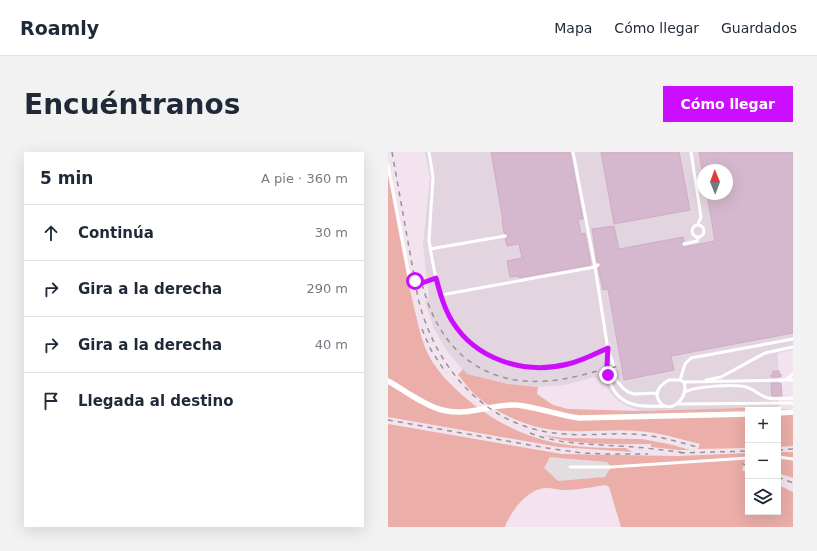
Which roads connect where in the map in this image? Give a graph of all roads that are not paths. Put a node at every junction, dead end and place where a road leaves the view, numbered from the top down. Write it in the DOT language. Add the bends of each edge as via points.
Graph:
graph roads {
  1 [pos="429,152"];
  2 [pos="573,152"];
  3 [pos="691,152"];
  4 [pos="388,165"];
  5 [pos="701,217"];
  6 [pos="698,224"];
  7 [pos="703,227"];
  8 [pos="505,236"];
  9 [pos="699,237"];
  10 [pos="684,244"];
  11 [pos="430,249"];
  12 [pos="596,266"];
  13 [pos="436,278"];
  14 [pos="441,295"];
  15 [pos="793,339"];
  16 [pos="793,347"];
  17 [pos="608,349"];
  18 [pos="793,374"];
  19 [pos="680,380"];
  20 [pos="786,380"];
  21 [pos="793,380"];
  22 [pos="388,381"];
  23 [pos="699,381"];
  24 [pos="684,382"];
  25 [pos="685,392"];
  26 [pos="657,394"];
  27 [pos="793,398"];
  28 [pos="793,403"];
  29 [pos="678,404"];
  30 [pos="665,406"];
  31 [pos="793,412"];
  32 [pos="781,413"];
  33 [pos="745,414"];
  34 [pos="781,457"];
  35 [pos="745,458"];
  36 [pos="793,459"];
  37 [pos="570,467"];
  1 -- 11 [label="lane" via="432,177"];
  2 -- 12 [label="lane"];
  3 -- 5 [label="lane"];
  4 -- 13 [label="lane" via="409,275 421,283"];
  5 -- 6 [label="lane"];
  5 -- 7 [label="lane"];
  6 -- 7 [label="lane"];
  6 -- 9 [label="lane" via="692,232"];
  7 -- 9 [label="lane" via="704,233"];
  8 -- 11 [label="lane"];
  9 -- 10 [label="lane" via="696,241"];
  11 -- 13 [label="lane"];
  12 -- 14 [label="lane"];
  12 -- 17 [label="lane"];
  13 -- 14 [label="lane"];
  14 -- 17 [label="lane" via="460,333 479,350 498,360 528,367 558,366"];
  15 -- 19 [label="lane" via="691,358 685,364"];
  16 -- 23 [label="lane" via="765,353 721,377"];
  17 -- 26 [label="lane" via="616,380 622,388 634,394"];
  17 -- 30 [label="lane" via="608,375 616,393 635,404"];
  18 -- 20 [label="lane"];
  19 -- 24 [label="lane"];
  19 -- 26 [label="lane" via="664,382"];
  20 -- 21 [label="lane"];
  20 -- 23 [label="lane" via="716,383"];
  22 -- 33 [label="street" via="433,407 454,412 504,405 579,418"];
  23 -- 24 [label="lane"];
  24 -- 25 [label="lane"];
  25 -- 27 [label="lane" via="701,387 741,386 750,388 766,398"];
  25 -- 29 [label="lane"];
  26 -- 30 [label="lane" via="658,400"];
  28 -- 29 [label="lane"];
  29 -- 30 [label="lane"];
  31 -- 32 [label="street"];
  34 -- 36 [label="lane"];
  35 -- 37 [label="lane" via="611,467"];
}
